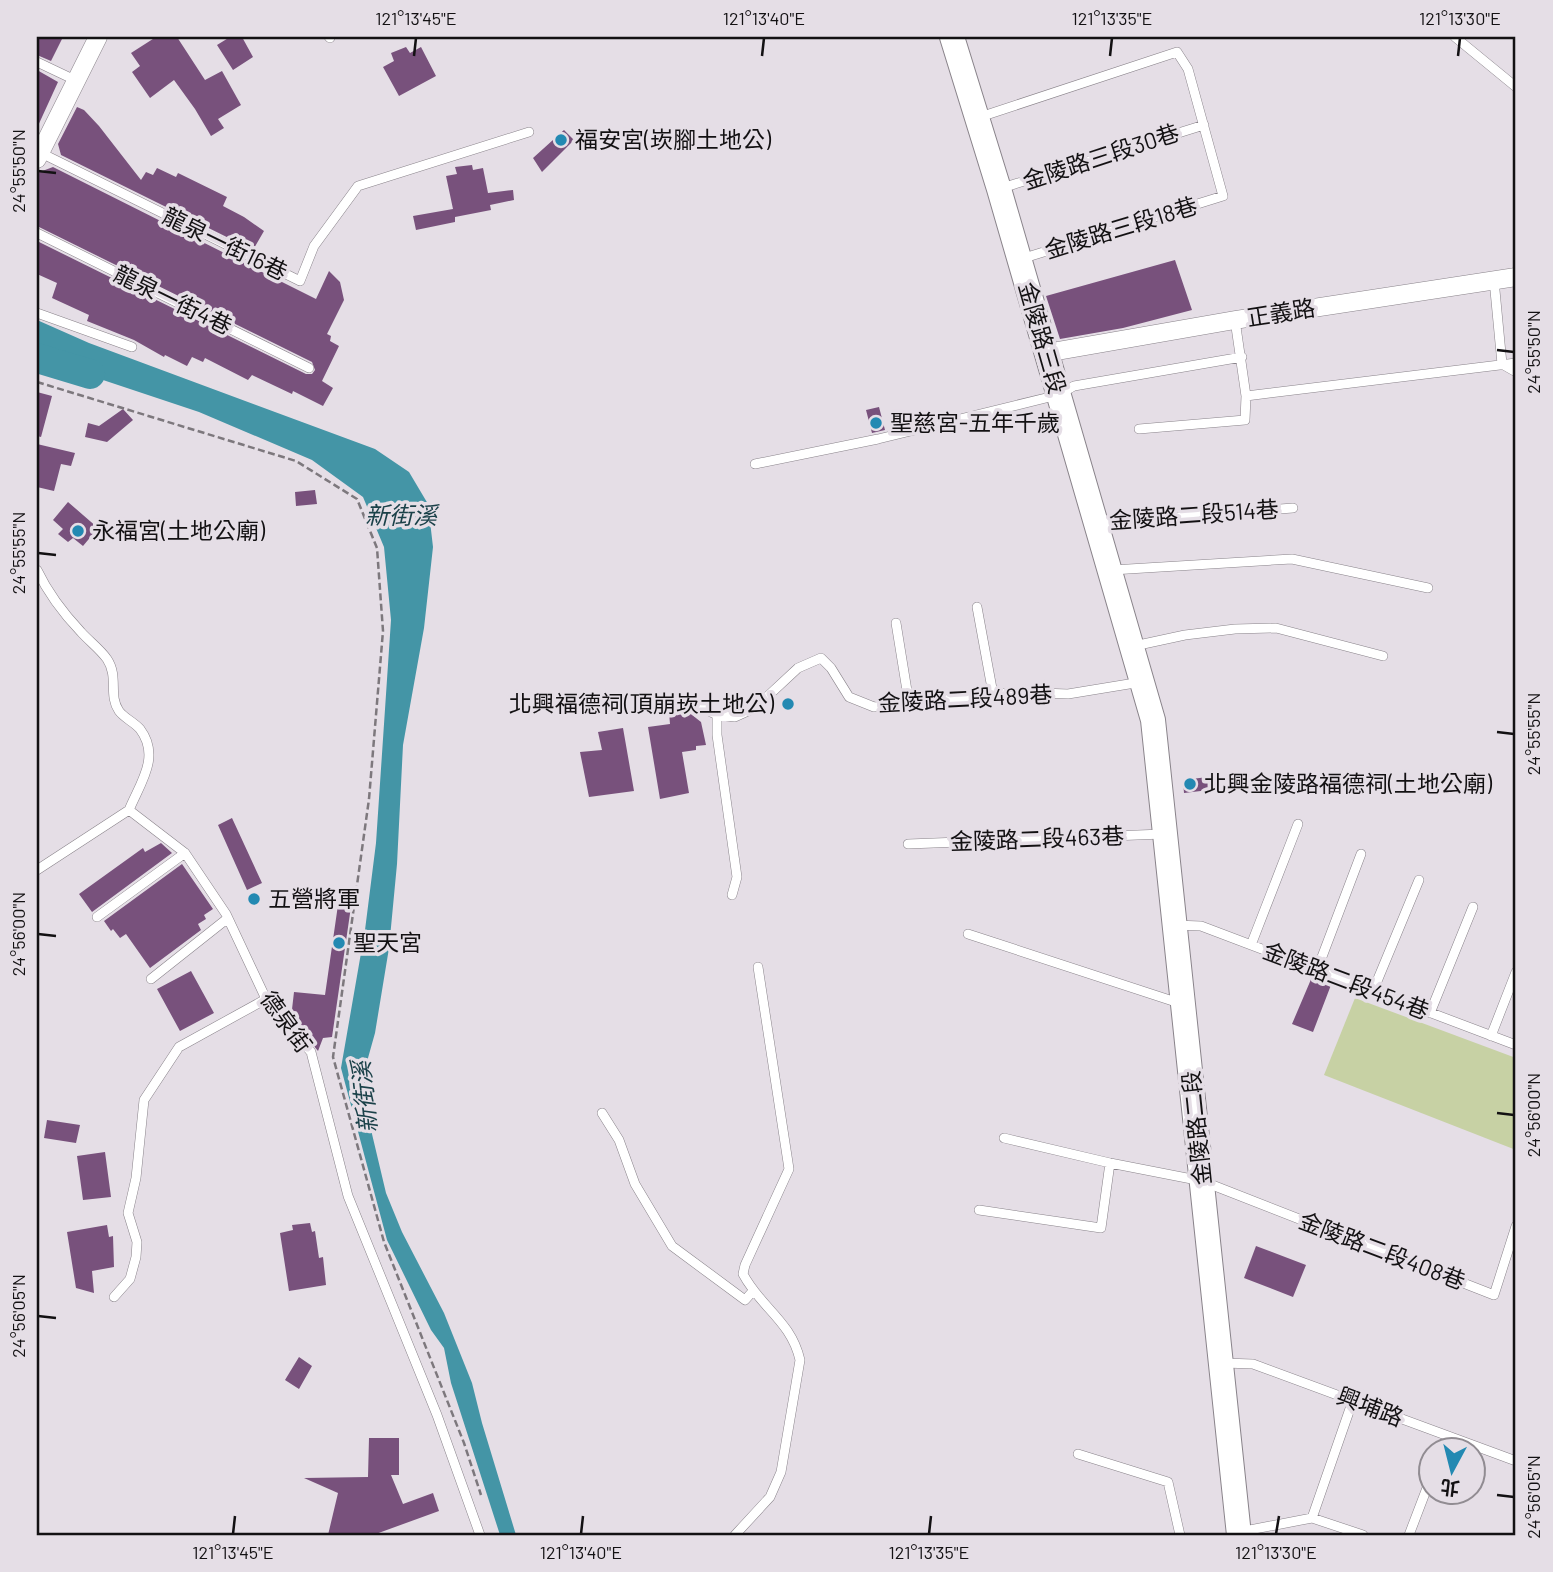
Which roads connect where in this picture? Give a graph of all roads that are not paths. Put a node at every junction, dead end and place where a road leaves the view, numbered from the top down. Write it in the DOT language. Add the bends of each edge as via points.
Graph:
graph roads {
  1 [pos="98,37"];
  2 [pos="952,37"];
  3 [pos="1455,37"];
  4 [pos="37,62"];
  5 [pos="77,81"];
  6 [pos="1516,87"];
  7 [pos="977,118"];
  8 [pos="1203,125"];
  9 [pos="529,132"];
  10 [pos="38,154"];
  11 [pos="999,189"];
  12 [pos="37,233"];
  13 [pos="1020,260"];
  14 [pos="1516,276"];
  15 [pos="1494,280"];
  16 [pos="37,313"];
  17 [pos="1235,320"];
  18 [pos="132,347"];
  19 [pos="1046,353"];
  20 [pos="1242,357"];
  21 [pos="1516,363"];
  22 [pos="1502,364"];
  23 [pos="309,368"];
  24 [pos="1516,372"];
  25 [pos="1058,395"];
  26 [pos="1246,396"];
  27 [pos="1139,429"];
  28 [pos="755,464"];
  29 [pos="1293,508"];
  30 [pos="1096,523"];
  31 [pos="37,570"];
  32 [pos="1111,570"];
  33 [pos="1428,588"];
  34 [pos="977,607"];
  35 [pos="896,623"];
  36 [pos="1133,646"];
  37 [pos="1383,656"];
  38 [pos="1143,682"];
  39 [pos="993,694"];
  40 [pos="909,703"];
  41 [pos="652,705"];
  42 [pos="717,715"];
  43 [pos="1153,720"];
  44 [pos="129,810"];
  45 [pos="1298,824"];
  46 [pos="1165,834"];
  47 [pos="908,844"];
  48 [pos="186,853"];
  49 [pos="1361,855"];
  50 [pos="37,870"];
  51 [pos="1419,880"];
  52 [pos="732,895"];
  53 [pos="1473,907"];
  54 [pos="97,917"];
  55 [pos="228,918"];
  56 [pos="1173,925"];
  57 [pos="968,934"];
  58 [pos="1251,945"];
  59 [pos="758,967"];
  60 [pos="1317,970"];
  61 [pos="1516,972"];
  62 [pos="151,979"];
  63 [pos="1373,991"];
  64 [pos="266,999"];
  65 [pos="1183,1005"];
  66 [pos="1430,1013"];
  67 [pos="1491,1036"];
  68 [pos="1516,1045"];
  69 [pos="602,1113"];
  70 [pos="1004,1138"];
  71 [pos="1110,1163"];
  72 [pos="1202,1181"];
  73 [pos="979,1210"];
  74 [pos="1516,1226"];
  75 [pos="753,1291"];
  76 [pos="114,1297"];
  77 [pos="1222,1363"];
  78 [pos="1353,1400"];
  79 [pos="1447,1436"];
  80 [pos="1486,1450"];
  81 [pos="1078,1454"];
  82 [pos="1516,1461"];
  83 [pos="1420,1506"];
  84 [pos="1312,1518"];
  85 [pos="1237,1534"];
  86 [pos="480,1535"];
  87 [pos="735,1535"];
  88 [pos="1180,1535"];
  89 [pos="1363,1535"];
  90 [pos="1409,1535"];
  1 -- 5 [label="street"];
  2 -- 7 [label="main road, 金陵路三段"];
  3 -- 6 [label="lane"];
  4 -- 5 [label="lane"];
  5 -- 10 [label="street"];
  7 -- 8 [label="lane" via="1177,52 1188,69"];
  7 -- 11 [label="main road, 金陵路三段"];
  8 -- 11 [label="lane, 金陵路三段30巷"];
  8 -- 13 [label="lane, 金陵路三段18巷" via="1223,196"];
  9 -- 10 [label="lane, 龍泉一街16巷" via="358,186 314,246 300,281"];
  11 -- 13 [label="main road, 金陵路三段"];
  12 -- 23 [label="lane, 龍泉一街4巷"];
  13 -- 19 [label="main road, 金陵路三段"];
  14 -- 15 [label="street, 正義路"];
  15 -- 17 [label="street, 正義路"];
  15 -- 22 [label="lane"];
  16 -- 18 [label="lane"];
  17 -- 19 [label="street, 正義路"];
  17 -- 20 [label="lane"];
  19 -- 25 [label="main road, 金陵路三段"];
  20 -- 25 [label="lane" via="1074,386"];
  20 -- 26 [label="lane"];
  21 -- 22 [label="lane"];
  22 -- 24 [label="lane"];
  22 -- 26 [label="lane"];
  25 -- 28 [label="lane"];
  25 -- 30 [label="main road, 金陵路三段"];
  26 -- 27 [label="lane" via="1245,420"];
  29 -- 30 [label="lane, 金陵路二段514巷"];
  30 -- 32 [label="main road, 金陵路三段"];
  31 -- 44 [label="lane" via="73,624 107,660 115,676 113,694 119,710 146,743 149,767"];
  32 -- 33 [label="lane" via="1292,559"];
  32 -- 36 [label="main road, 金陵路三段"];
  34 -- 39 [label="lane"];
  35 -- 40 [label="lane"];
  36 -- 37 [label="lane" via="1185,635 1276,628"];
  36 -- 38 [label="main road, 金陵路三段"];
  38 -- 39 [label="lane, 金陵路二段489巷" via="1068,694"];
  38 -- 43 [label="main road, 金陵路三段"];
  39 -- 40 [label="lane, 金陵路二段489巷"];
  40 -- 42 [label="lane, 金陵路二段489巷" via="874,707 849,697 821,658 798,668 755,708 734,717"];
  41 -- 42 [label="lane" via="695,704"];
  42 -- 52 [label="lane" via="737,877"];
  43 -- 46 [label="main road, 金陵路二段"];
  44 -- 48 [label="lane, 德泉街"];
  44 -- 50 [label="lane"];
  45 -- 58 [label="lane"];
  46 -- 47 [label="lane, 金陵路二段463巷"];
  46 -- 56 [label="main road, 金陵路二段"];
  48 -- 54 [label="lane"];
  48 -- 55 [label="lane, 德泉街"];
  49 -- 60 [label="lane"];
  51 -- 63 [label="lane"];
  53 -- 66 [label="lane"];
  55 -- 62 [label="lane"];
  55 -- 64 [label="lane, 德泉街"];
  56 -- 58 [label="lane, 金陵路二段454巷" via="1201,926"];
  56 -- 65 [label="main road, 金陵路二段"];
  57 -- 65 [label="lane"];
  58 -- 60 [label="lane, 金陵路二段454巷"];
  59 -- 75 [label="lane" via="789,1169 745,1265 743,1274"];
  60 -- 63 [label="lane, 金陵路二段454巷"];
  61 -- 67 [label="lane"];
  63 -- 66 [label="lane, 金陵路二段454巷"];
  64 -- 76 [label="lane" via="179,1047 144,1100 128,1213 136,1257 130,1279"];
  64 -- 86 [label="lane, 德泉街" via="311,1052 348,1196"];
  65 -- 72 [label="main road, 金陵路二段"];
  66 -- 67 [label="lane, 金陵路二段454巷"];
  67 -- 68 [label="lane, 金陵路二段454巷"];
  69 -- 75 [label="lane" via="635,1184 672,1246 746,1300"];
  70 -- 71 [label="lane"];
  71 -- 72 [label="lane"];
  71 -- 73 [label="lane" via="1101,1228"];
  72 -- 74 [label="lane, 金陵路二段408巷" via="1494,1295"];
  72 -- 77 [label="main road, 金陵路二段"];
  75 -- 87 [label="lane" via="789,1331 800,1360 781,1472 771,1497"];
  77 -- 78 [label="lane, 興埔路" via="1253,1364"];
  77 -- 85 [label="main road, 金陵路二段"];
  78 -- 79 [label="lane, 興埔路"];
  78 -- 84 [label="lane"];
  80 -- 82 [label="lane, 興埔路"];
  81 -- 88 [label="lane" via="1168,1482"];
  83 -- 90 [label="lane"];
  84 -- 85 [label="lane"];
  84 -- 89 [label="lane"];
}
